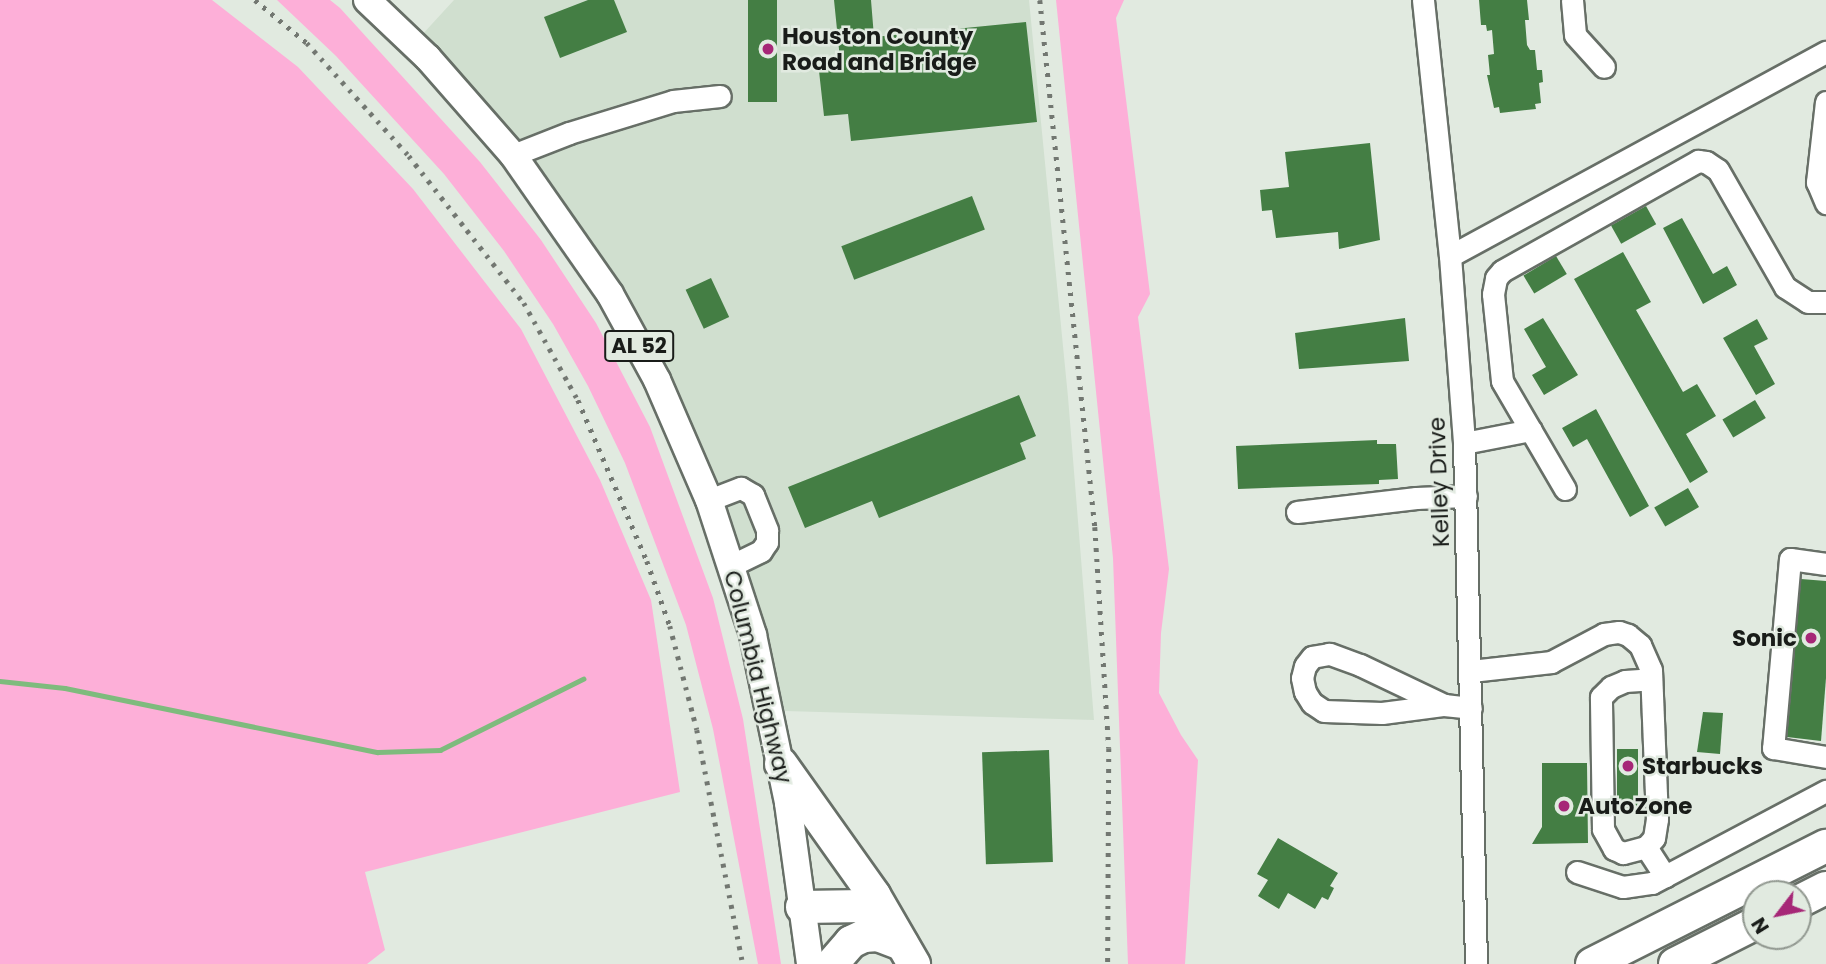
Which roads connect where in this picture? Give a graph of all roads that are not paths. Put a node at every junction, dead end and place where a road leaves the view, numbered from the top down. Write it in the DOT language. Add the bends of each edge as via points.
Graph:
graph roads {
  1 [pos="367,0"];
  2 [pos="1423,0"];
  3 [pos="1572,0"];
  4 [pos="1826,52"];
  5 [pos="1604,67"];
  6 [pos="720,96"];
  7 [pos="1826,102"];
  8 [pos="513,155"];
  9 [pos="1826,203"];
  10 [pos="1450,256"];
  11 [pos="1826,302"];
  12 [pos="1531,430"];
  13 [pos="1464,443"];
  14 [pos="1565,489"];
  15 [pos="1466,496"];
  16 [pos="709,500"];
  17 [pos="1297,512"];
  18 [pos="1826,564"];
  19 [pos="732,565"];
  20 [pos="1471,671"];
  21 [pos="1651,679"];
  22 [pos="1444,705"];
  23 [pos="1471,708"];
  24 [pos="1824,757"];
  25 [pos="781,764"];
  26 [pos="1826,782"];
  27 [pos="1826,791"];
  28 [pos="1826,846"];
  29 [pos="1646,847"];
  30 [pos="1577,872"];
  31 [pos="1665,877"];
  32 [pos="802,907"];
  33 [pos="1742,930"];
  34 [pos="902,944"];
  35 [pos="810,964"];
  36 [pos="832,964"];
  37 [pos="1476,964"];
  38 [pos="1592,964"];
  39 [pos="1675,964"];
  1 -- 8 [label="main road, Columbia Highway / AL 52" via="428,58"];
  2 -- 10 [label="street, Kelley Drive"];
  3 -- 5 [label="street" via="1575,35"];
  4 -- 10 [label="street"];
  6 -- 8 [label="street" via="673,101"];
  7 -- 9 [label="street" via="1817,182"];
  8 -- 16 [label="main road, Columbia Highway / AL 52" via="583,250 624,318 657,380"];
  10 -- 13 [label="street, Kelley Drive"];
  11 -- 12 [label="street" via="1808,302 1785,287 1718,170 1698,161 1496,278 1493,294 1502,381"];
  12 -- 13 [label="street"];
  12 -- 14 [label="street"];
  13 -- 15 [label="street, Kelley Drive"];
  15 -- 17 [label="street"];
  15 -- 20 [label="street, Kelley Drive"];
  16 -- 19 [label="main road, Columbia Highway / AL 52"];
  16 -- 19 [label="street" via="741,488 753,495 767,530 761,551"];
  18 -- 24 [label="street" via="1790,559 1773,748"];
  19 -- 25 [label="main road, Columbia Highway / AL 52" via="753,635"];
  20 -- 21 [label="street" via="1551,662 1589,640 1619,632 1640,645"];
  20 -- 23 [label="street, Kelley Drive"];
  21 -- 29 [label="street" via="1657,819 1654,838"];
  21 -- 29 [label="street" via="1625,681 1601,697 1603,828 1614,849 1623,853"];
  22 -- 22 [label="street" via="1382,713 1324,711 1312,703 1302,678 1312,657 1329,654"];
  22 -- 23 [label="street"];
  23 -- 37 [label="street, Kelley Drive"];
  24 -- 26 [label="street"];
  25 -- 32 [label="main road, Columbia Highway / AL 52"];
  25 -- 34 [label="highway" via="874,895"];
  27 -- 31 [label="street"];
  28 -- 38 [label="highway"];
  29 -- 31 [label="street"];
  30 -- 31 [label="street" via="1623,887"];
  32 -- 34 [label="highway" via="866,906 878,912"];
  32 -- 35 [label="main road, Columbia Highway / AL 52"];
  33 -- 39 [label="highway"];
  34 -- 36 [label="highway" via="878,935 864,936 851,942"];
}
